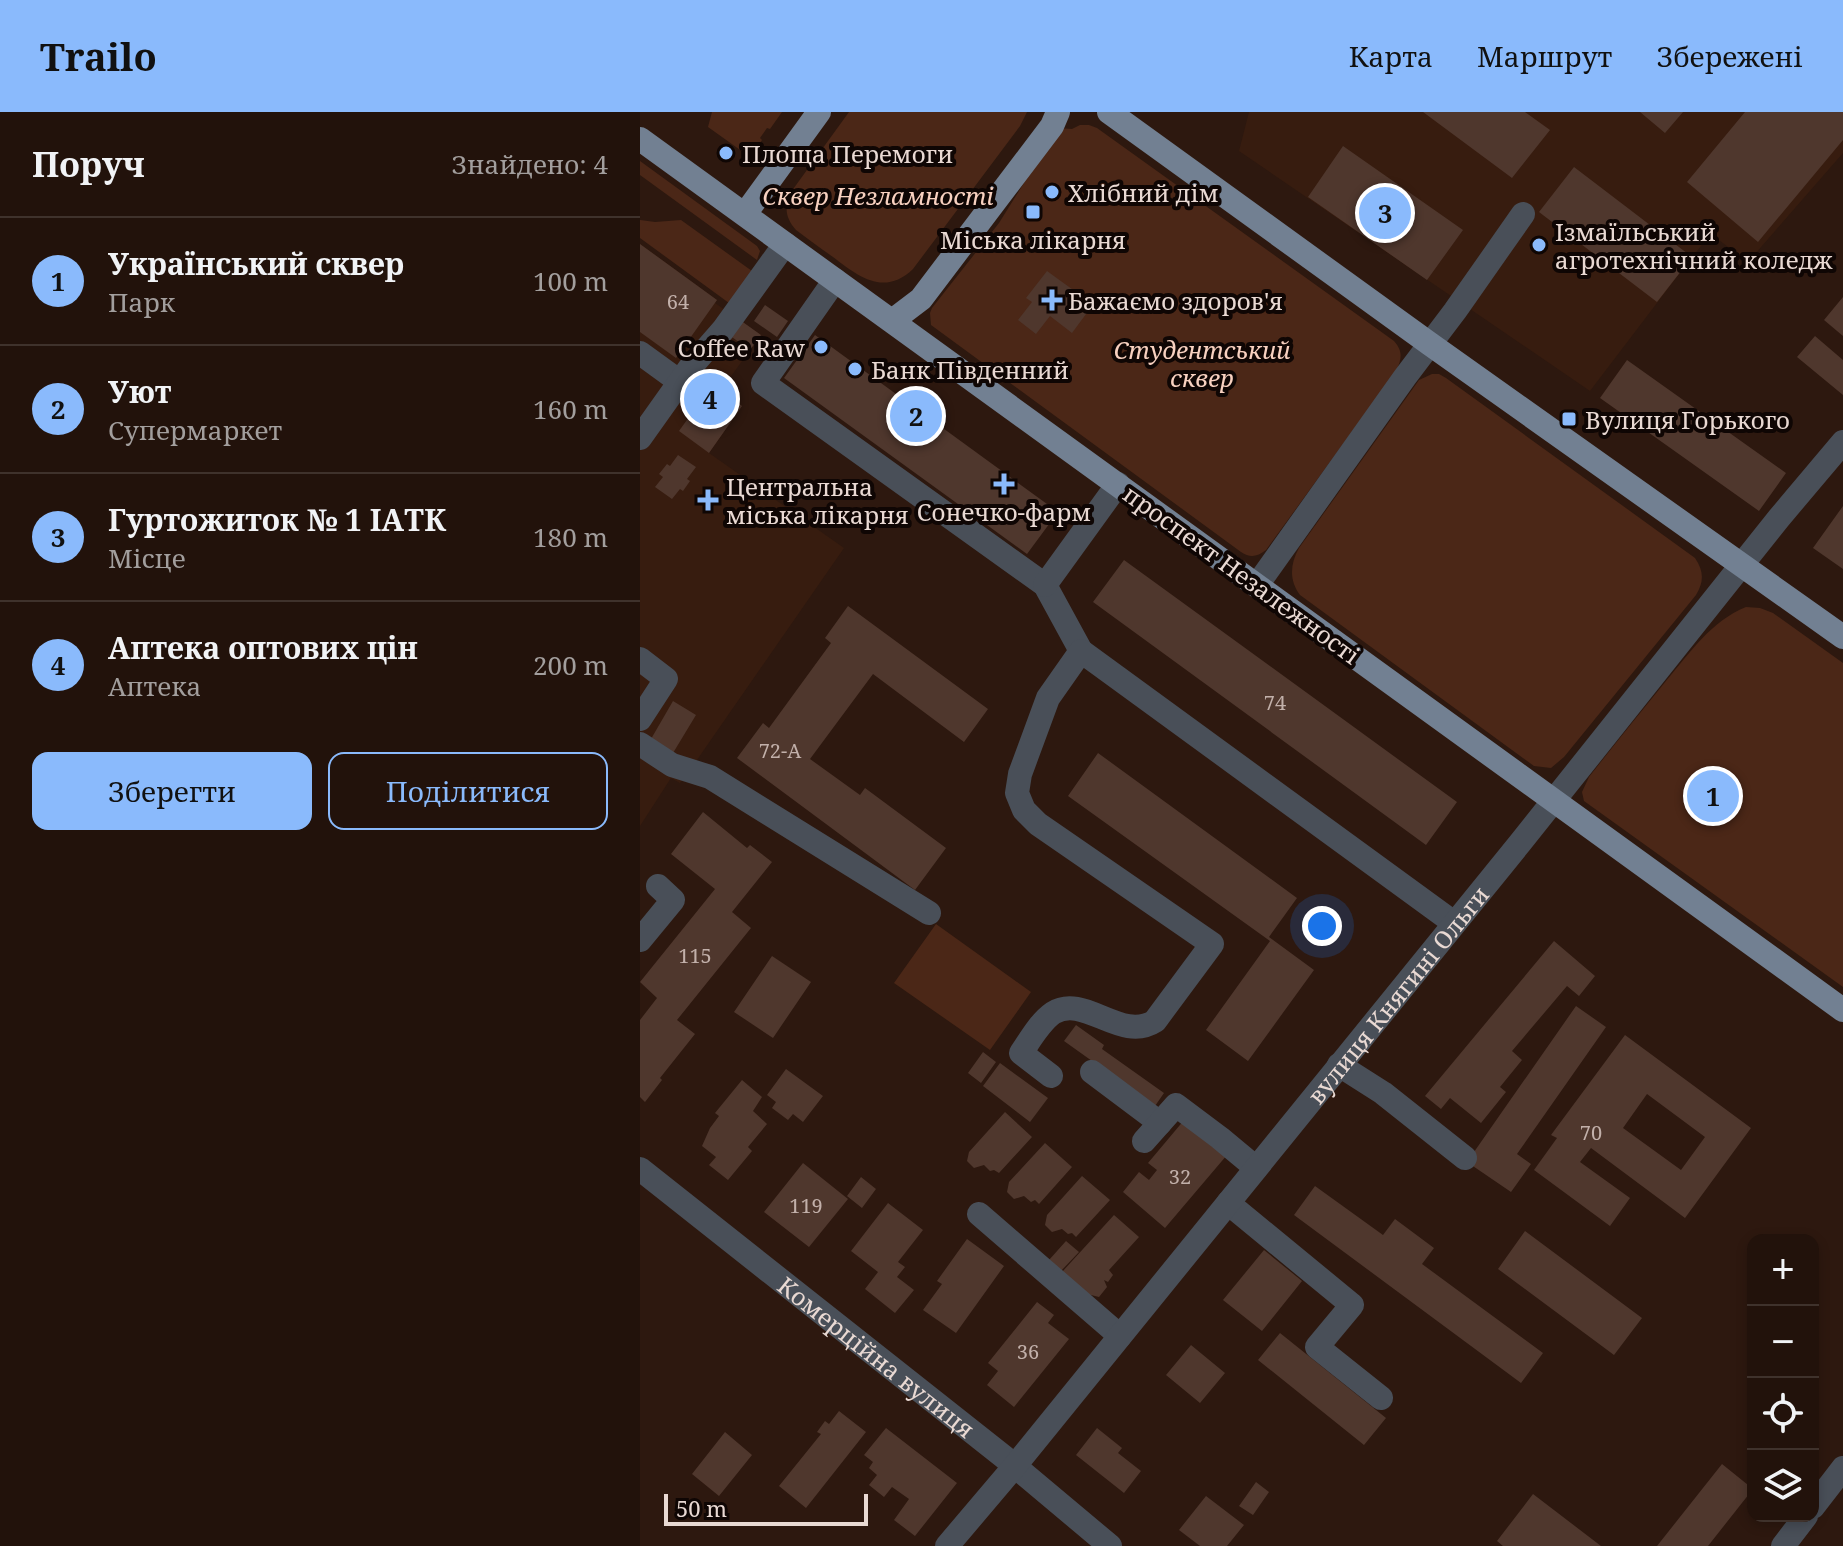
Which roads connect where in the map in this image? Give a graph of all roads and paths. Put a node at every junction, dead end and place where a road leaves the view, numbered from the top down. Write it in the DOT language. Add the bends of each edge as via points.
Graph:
graph roads {
  1 [pos="819,112"];
  2 [pos="1058,112"];
  3 [pos="1109,112"];
  4 [pos="640,139"];
  5 [pos="745,214"];
  6 [pos="1523,214"];
  7 [pos="785,244"];
  8 [pos="835,280"];
  9 [pos="892,321"];
  10 [pos="1430,344"];
  11 [pos="640,353"];
  12 [pos="680,382"];
  13 [pos="640,438"];
  14 [pos="1838,457"];
  15 [pos="1118,484"];
  16 [pos="1741,565"];
  17 [pos="1045,585"];
  18 [pos="1257,585"];
  19 [pos="1843,637"];
  20 [pos="1081,651"];
  21 [pos="640,659"];
  22 [pos="640,719"];
  23 [pos="640,744"];
  24 [pos="1553,801"];
  25 [pos="658,886"];
  26 [pos="929,913"];
  27 [pos="1454,923"];
  28 [pos="640,940"];
  29 [pos="1843,1010"];
  30 [pos="1339,1065"];
  31 [pos="1092,1072"];
  32 [pos="1051,1076"];
  33 [pos="1160,1123"];
  34 [pos="1144,1141"];
  35 [pos="1465,1158"];
  36 [pos="1256,1168"];
  37 [pos="640,1169"];
  38 [pos="1228,1203"];
  39 [pos="979,1214"];
  40 [pos="1120,1336"];
  41 [pos="1381,1398"];
  42 [pos="1014,1467"];
  43 [pos="1843,1468"];
  44 [pos="1819,1499"];
  45 [pos="1801,1522"];
  46 [pos="947,1546"];
  47 [pos="1110,1546"];
  48 [pos="1783,1546"];
  1 -- 5 [label="main road"];
  2 -- 9 [label="main road" via="921,299"];
  3 -- 10 [label="main road"];
  4 -- 5 [label="main road, проспект Незалежності"];
  5 -- 7 [label="main road, проспект Незалежності"];
  6 -- 10 [label="street"];
  7 -- 8 [label="main road, проспект Незалежності"];
  7 -- 12 [label="street"];
  8 -- 9 [label="main road, проспект Незалежності"];
  8 -- 17 [label="street" via="763,383"];
  9 -- 15 [label="main road, проспект Незалежності"];
  10 -- 16 [label="main road"];
  10 -- 18 [label="street"];
  11 -- 12 [label="street"];
  12 -- 13 [label="street"];
  14 -- 16 [label="street, вулиця Княгині Ольги"];
  15 -- 17 [label="street"];
  15 -- 18 [label="main road, проспект Незалежності"];
  16 -- 19 [label="main road"];
  16 -- 24 [label="street, вулиця Княгині Ольги"];
  17 -- 20 [label="street"];
  18 -- 24 [label="main road, проспект Незалежності"];
  20 -- 27 [label="street"];
  20 -- 32 [label="street" via="1048,698 1020,774 1017,793 1024,810 1212,944 1146,1027 1127,1027 1075,1009 1054,1012 1021,1053"];
  21 -- 22 [label="street" via="666,679"];
  23 -- 26 [label="street" via="672,765 710,777"];
  24 -- 27 [label="street, вулиця Княгині Ольги"];
  24 -- 29 [label="main road, проспект Незалежності"];
  25 -- 28 [label="street" via="673,900"];
  27 -- 30 [label="street, вулиця Княгині Ольги"];
  30 -- 35 [label="street"];
  30 -- 36 [label="street, вулиця Княгині Ольги"];
  31 -- 33 [label="street"];
  33 -- 34 [label="street"];
  33 -- 36 [label="street" via="1176,1105"];
  36 -- 38 [label="street, вулиця Княгині Ольги"];
  37 -- 42 [label="street, Комерційна вулиця"];
  38 -- 40 [label="street, вулиця Княгині Ольги"];
  38 -- 41 [label="street" via="1352,1305 1317,1347"];
  39 -- 40 [label="street"];
  40 -- 42 [label="street, вулиця Княгині Ольги"];
  42 -- 46 [label="street, вулиця Княгині Ольги"];
  42 -- 47 [label="street, Комерційна вулиця"];
  43 -- 44 [label="street"];
  45 -- 48 [label="street"];
}
